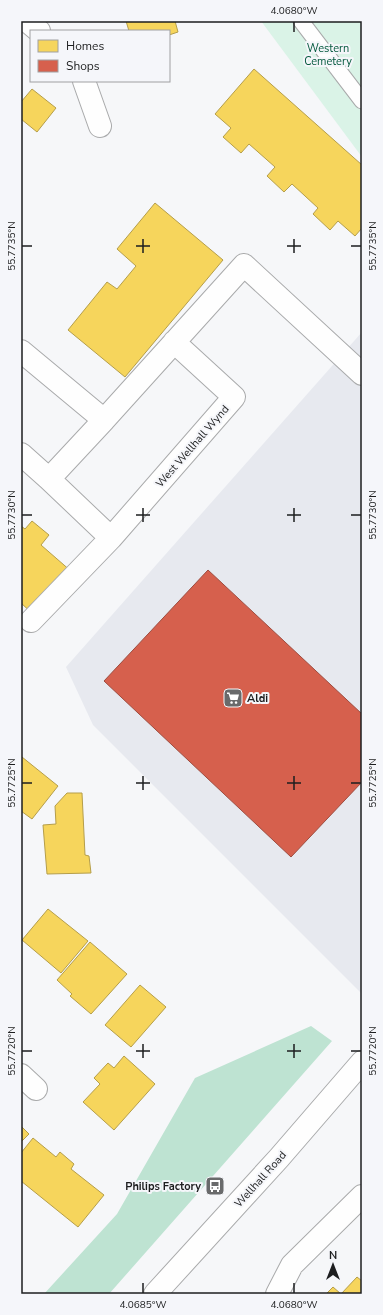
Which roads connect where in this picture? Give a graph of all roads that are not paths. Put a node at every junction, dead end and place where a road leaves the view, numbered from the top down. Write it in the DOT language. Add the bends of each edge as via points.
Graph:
graph roads {
  1 [pos="27,21"];
  2 [pos="301,21"];
  3 [pos="38,30"];
  4 [pos="84,82"];
  5 [pos="362,102"];
  6 [pos="100,126"];
  7 [pos="174,342"];
  8 [pos="21,351"];
  9 [pos="362,374"];
  10 [pos="104,420"];
  11 [pos="21,454"];
  12 [pos="49,479"];
  13 [pos="111,538"];
  14 [pos="31,621"];
  15 [pos="362,1062"];
  16 [pos="362,1196"];
  17 [pos="155,1294"];
  18 [pos="277,1294"];
  1 -- 3 [label="street"];
  2 -- 5 [label="lane"];
  4 -- 6 [label="street"];
  7 -- 9 [label="street" via="244,265"];
  7 -- 10 [label="street"];
  7 -- 13 [label="street, West Wellhall Wynd" via="234,397"];
  8 -- 10 [label="street"];
  10 -- 12 [label="street"];
  11 -- 12 [label="street"];
  12 -- 13 [label="street"];
  13 -- 14 [label="street, West Wellhall Wynd"];
  15 -- 17 [label="street, Wellhall Road"];
  16 -- 18 [label="street" via="292,1265"];
}
